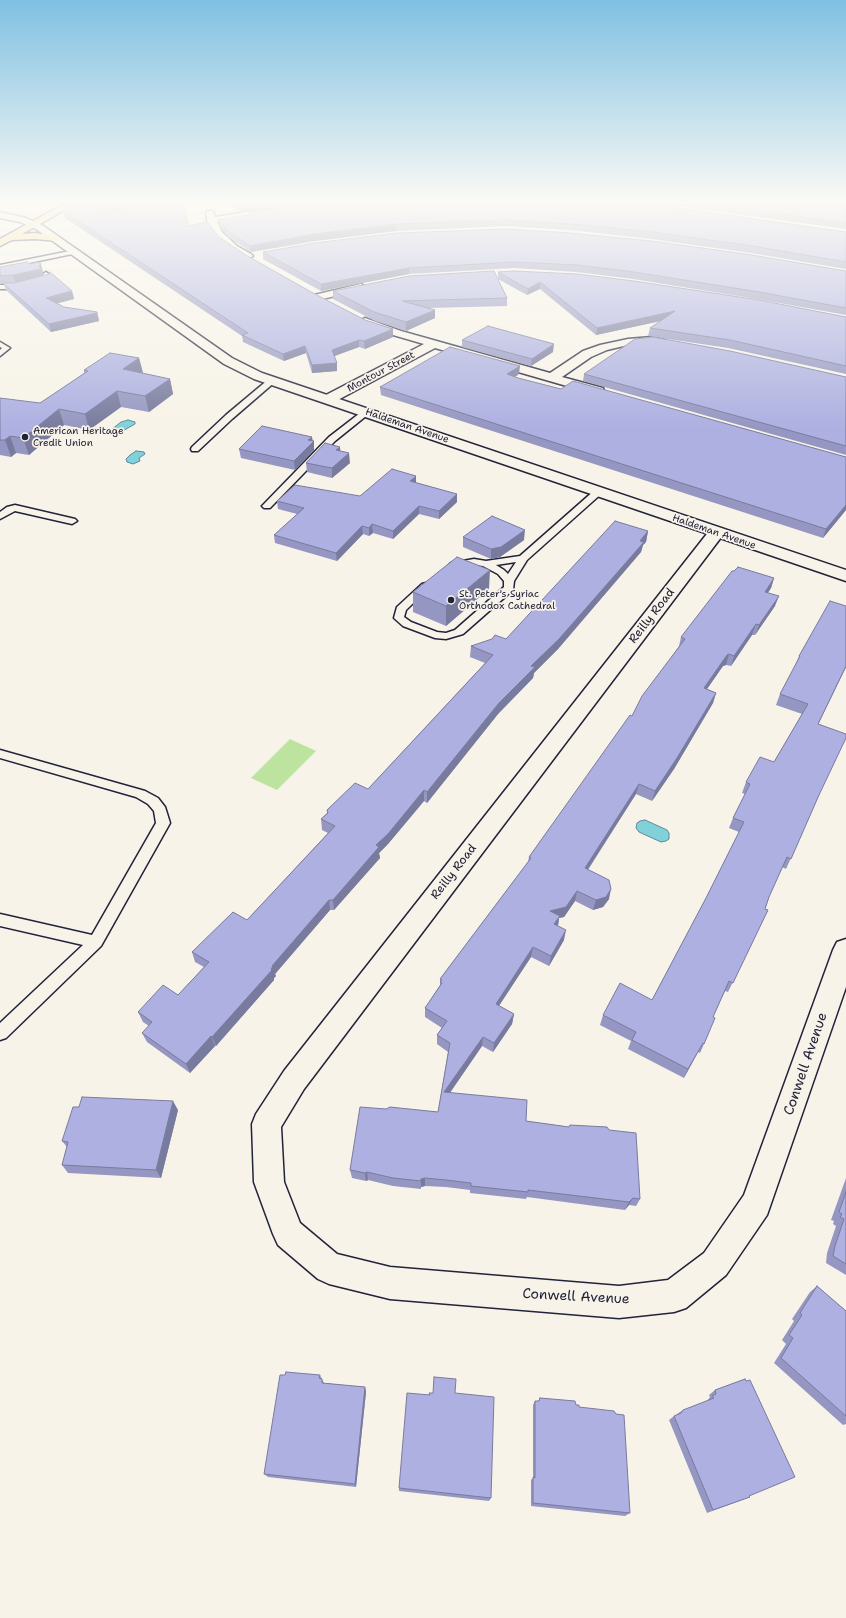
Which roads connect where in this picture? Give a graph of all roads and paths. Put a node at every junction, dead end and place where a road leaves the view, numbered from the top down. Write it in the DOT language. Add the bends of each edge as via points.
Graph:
graph roads {
  1 [pos="49,278"];
  2 [pos="111,278"];
  3 [pos="374,284"];
  4 [pos="0,287"];
  5 [pos="337,307"];
  6 [pos="355,317"];
  7 [pos="671,343"];
  8 [pos="0,344"];
  9 [pos="433,344"];
  10 [pos="0,354"];
  11 [pos="552,378"];
  12 [pos="272,381"];
  13 [pos="612,395"];
  14 [pos="329,399"];
  15 [pos="367,412"];
  16 [pos="195,449"];
  17 [pos="598,492"];
  18 [pos="267,506"];
  19 [pos="0,516"];
  20 [pos="72,521"];
  21 [pos="716,533"];
  22 [pos="523,558"];
  23 [pos="486,564"];
  24 [pos="445,568"];
  25 [pos="846,576"];
  26 [pos="434,579"];
  27 [pos="509,581"];
  28 [pos="0,754"];
  29 [pos="0,920"];
  30 [pos="96,942"];
  31 [pos="846,950"];
  32 [pos="0,1033"];
  33 [pos="289,1234"];
  1 -- 4 [label="lane" via="16,287"];
  2 -- 12 [label="street, Haldeman Avenue" via="228,361"];
  3 -- 5 [label="street" via="315,295"];
  6 -- 9 [label="street" via="383,329"];
  7 -- 11 [label="street" via="652,340 604,347 587,354"];
  8 -- 10 [label="lane" via="7,348"];
  9 -- 11 [label="street"];
  9 -- 14 [label="street, Montour Street"];
  11 -- 13 [label="street"];
  12 -- 14 [label="street, Haldeman Avenue"];
  12 -- 16 [label="lane"];
  14 -- 15 [label="street, Haldeman Avenue"];
  15 -- 17 [label="street, Haldeman Avenue"];
  15 -- 18 [label="lane" via="332,439"];
  17 -- 21 [label="street, Haldeman Avenue"];
  17 -- 22 [label="lane"];
  19 -- 20 [label="lane" via="15,508"];
  21 -- 25 [label="street, Haldeman Avenue"];
  21 -- 33 [label="street, Reilly Road" via="298,1074 266,1124 269,1182"];
  22 -- 23 [label="lane"];
  22 -- 27 [label="lane"];
  23 -- 24 [label="lane" via="474,562"];
  23 -- 27 [label="lane" via="501,572"];
  26 -- 27 [label="lane" via="401,609 399,618 407,624 435,635 446,636 459,632 509,588"];
  28 -- 30 [label="lane" via="140,794 153,800 160,810 163,823"];
  29 -- 30 [label="lane"];
  30 -- 32 [label="lane"];
  31 -- 33 [label="street, Conwell Avenue" via="756,1204 715,1264 674,1296 619,1302 390,1283 329,1268"];
}
